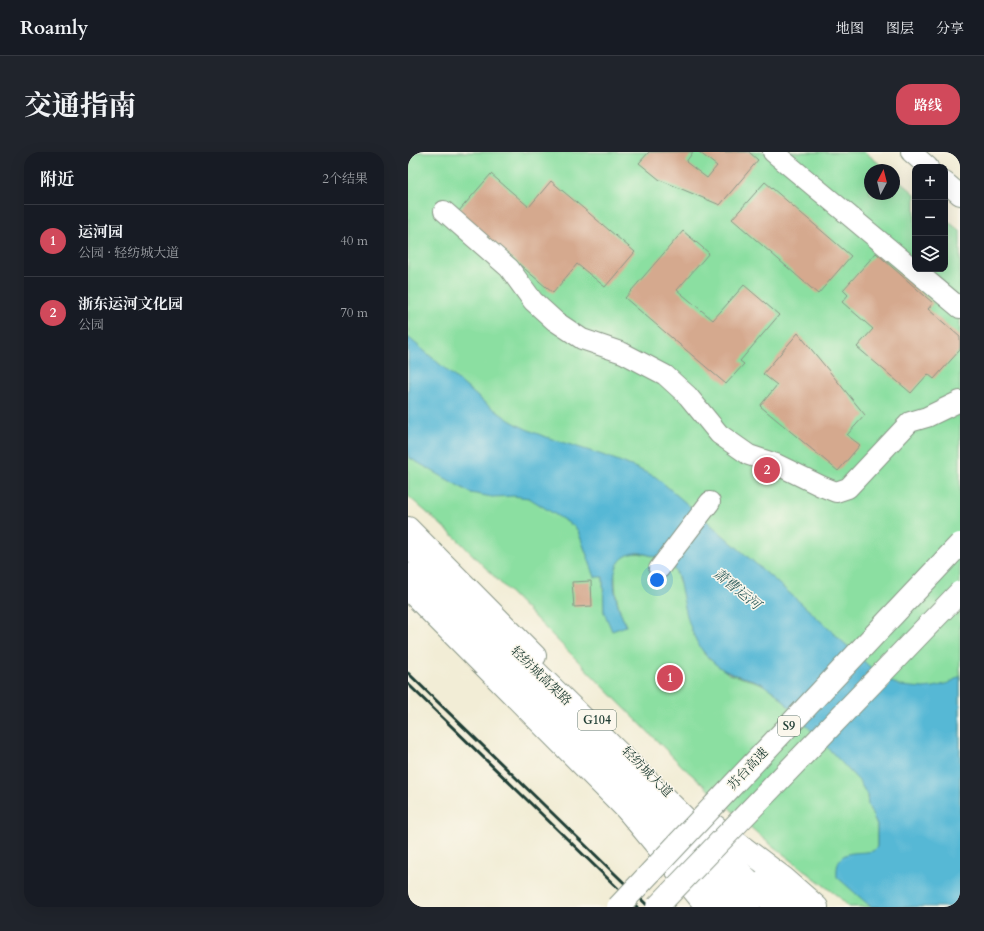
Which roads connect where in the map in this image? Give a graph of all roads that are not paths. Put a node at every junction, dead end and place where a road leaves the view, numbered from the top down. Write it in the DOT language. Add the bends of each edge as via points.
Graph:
graph roads {
  1 [pos="773,152"];
  2 [pos="911,152"];
  3 [pos="925,164"];
  4 [pos="948,185"];
  5 [pos="960,195"];
  6 [pos="444,211"];
  7 [pos="960,308"];
  8 [pos="960,401"];
  9 [pos="710,502"];
  10 [pos="408,528"];
  11 [pos="960,544"];
  12 [pos="408,546"];
  13 [pos="659,569"];
  14 [pos="408,574"];
  15 [pos="408,589"];
  16 [pos="960,592"];
  17 [pos="657,782"];
  18 [pos="628,811"];
  19 [pos="618,907"];
  20 [pos="657,907"];
  21 [pos="707,907"];
  22 [pos="725,907"];
  23 [pos="749,907"];
  24 [pos="776,907"];
  25 [pos="791,907"];
  26 [pos="817,907"];
  1 -- 7 [label="street"];
  2 -- 3 [label="street"];
  4 -- 5 [label="street"];
  6 -- 8 [label="street" via="509,268 533,300 555,321 582,339 623,353 665,375 688,396 719,434 749,455 776,464 836,492 848,488 910,422"];
  9 -- 13 [label="street"];
  10 -- 17 [label="main road, 轻纺城大道 / G104"];
  11 -- 19 [label="main road, 苏台高速 / S9, bridge"];
  12 -- 24 [label="main road, 轻纺城高架路, bridge"];
  14 -- 23 [label="main road, 轻纺城高架路, bridge"];
  15 -- 18 [label="main road"];
  16 -- 20 [label="main road, S9, bridge"];
  17 -- 25 [label="main road, 轻纺城大道 / G104"];
  17 -- 26 [label="main road" via="784,878"];
  18 -- 21 [label="main road"];
  18 -- 22 [label="main road"];
}
